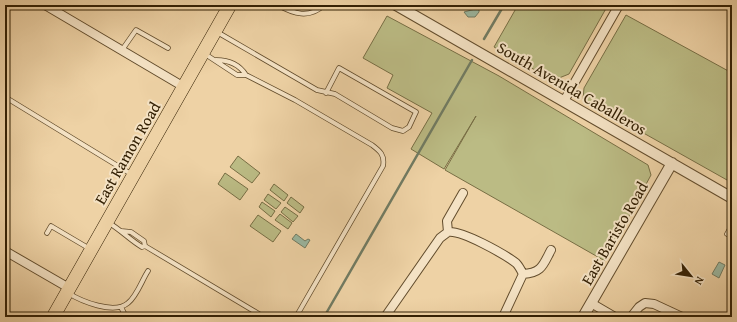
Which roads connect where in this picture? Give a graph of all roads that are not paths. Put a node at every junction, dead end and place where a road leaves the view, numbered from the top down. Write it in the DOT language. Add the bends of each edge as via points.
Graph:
graph roads {
  1 [pos="45,5"];
  2 [pos="230,5"];
  3 [pos="278,5"];
  4 [pos="317,5"];
  5 [pos="362,5"];
  6 [pos="373,5"];
  7 [pos="396,5"];
  8 [pos="619,5"];
  9 [pos="323,6"];
  10 [pos="215,31"];
  11 [pos="168,48"];
  12 [pos="122,51"];
  13 [pos="203,52"];
  14 [pos="216,60"];
  15 [pos="246,75"];
  16 [pos="184,87"];
  17 [pos="326,93"];
  18 [pos="5,97"];
  19 [pos="564,101"];
  20 [pos="672,163"];
  21 [pos="133,175"];
  22 [pos="463,193"];
  23 [pos="732,198"];
  24 [pos="106,222"];
  25 [pos="732,225"];
  26 [pos="121,231"];
  27 [pos="448,232"];
  28 [pos="47,233"];
  29 [pos="732,237"];
  30 [pos="145,246"];
  31 [pos="91,249"];
  32 [pos="550,250"];
  33 [pos="5,251"];
  34 [pos="148,271"];
  35 [pos="523,274"];
  36 [pos="68,290"];
  37 [pos="591,303"];
  38 [pos="120,307"];
  39 [pos="53,317"];
  40 [pos="126,317"];
  41 [pos="264,317"];
  42 [pos="296,317"];
  43 [pos="385,317"];
  44 [pos="503,317"];
  45 [pos="583,317"];
  46 [pos="615,317"];
  47 [pos="631,317"];
  48 [pos="682,317"];
  1 -- 12 [label="street"];
  2 -- 10 [label="main road, East Ramon Road"];
  3 -- 9 [label="lane" via="297,14"];
  4 -- 9 [label="lane"];
  5 -- 6 [label="lane"];
  7 -- 19 [label="street, South Avenida Caballeros"];
  8 -- 19 [label="street"];
  10 -- 13 [label="main road, East Ramon Road"];
  10 -- 17 [label="lane"];
  11 -- 12 [label="lane" via="136,30"];
  12 -- 16 [label="street"];
  13 -- 14 [label="lane"];
  13 -- 16 [label="main road, East Ramon Road"];
  14 -- 15 [label="lane" via="237,75"];
  14 -- 15 [label="lane" via="227,60 241,67"];
  15 -- 42 [label="lane" via="372,145 382,154 384,160 383,166"];
  16 -- 21 [label="main road, East Ramon Road"];
  17 -- 17 [label="lane" via="335,94 392,128 403,131 409,127 416,112 339,68"];
  18 -- 21 [label="lane"];
  19 -- 20 [label="street, South Avenida Caballeros"];
  20 -- 23 [label="street, South Avenida Caballeros"];
  20 -- 37 [label="street, East Baristo Road"];
  21 -- 24 [label="main road, East Ramon Road"];
  22 -- 27 [label="street" via="447,221"];
  24 -- 26 [label="lane"];
  24 -- 31 [label="main road, East Ramon Road"];
  25 -- 29 [label="lane" via="727,234"];
  26 -- 30 [label="lane" via="128,239 142,247"];
  26 -- 30 [label="lane" via="130,232 144,241"];
  27 -- 35 [label="street" via="458,232 488,247 515,263"];
  27 -- 43 [label="street" via="440,238"];
  28 -- 31 [label="lane" via="51,226"];
  30 -- 41 [label="lane"];
  31 -- 36 [label="main road, East Ramon Road"];
  32 -- 35 [label="street" via="541,268 534,273"];
  33 -- 36 [label="street"];
  34 -- 38 [label="lane" via="129,302"];
  35 -- 44 [label="street"];
  36 -- 38 [label="lane" via="91,304"];
  36 -- 39 [label="main road, East Ramon Road"];
  37 -- 45 [label="street, East Baristo Road"];
  37 -- 46 [label="street"];
  38 -- 40 [label="lane"];
  47 -- 48 [label="street" via="645,303 654,304"];
}
